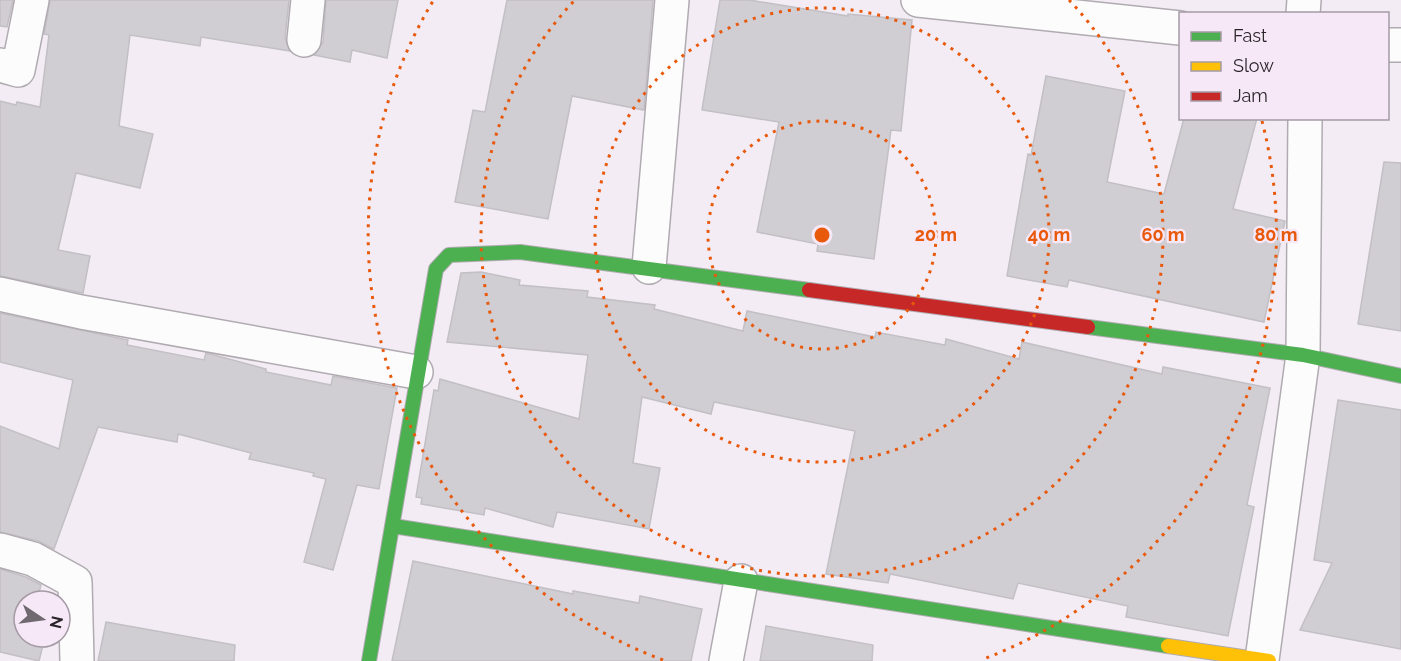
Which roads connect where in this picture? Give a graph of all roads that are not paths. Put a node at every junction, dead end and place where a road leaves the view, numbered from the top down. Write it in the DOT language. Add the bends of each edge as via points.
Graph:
graph roads {
  1 [pos="32,0"];
  2 [pos="308,0"];
  3 [pos="672,0"];
  4 [pos="918,0"];
  5 [pos="1179,28"];
  6 [pos="304,40"];
  7 [pos="0,65"];
  8 [pos="1305,120"];
  9 [pos="649,267"];
  10 [pos="0,294"];
  11 [pos="1303,355"];
  12 [pos="416,372"];
  13 [pos="1401,376"];
  14 [pos="393,526"];
  15 [pos="0,550"];
  16 [pos="741,581"];
  17 [pos="77,661"];
  18 [pos="369,661"];
  19 [pos="726,661"];
  20 [pos="1264,661"];
  1 -- 7 [label="street" via="18,70"];
  2 -- 6 [label="street"];
  3 -- 9 [label="street"];
  4 -- 5 [label="street"];
  8 -- 11 [label="street"];
  9 -- 11 [label="street"];
  9 -- 12 [label="street" via="520,252 449,255 436,269"];
  10 -- 12 [label="street"];
  11 -- 13 [label="street"];
  11 -- 20 [label="street"];
  12 -- 14 [label="street"];
  14 -- 16 [label="street"];
  14 -- 18 [label="street"];
  15 -- 17 [label="street" via="33,559 75,582"];
  16 -- 19 [label="street"];
  16 -- 20 [label="street"];
}
